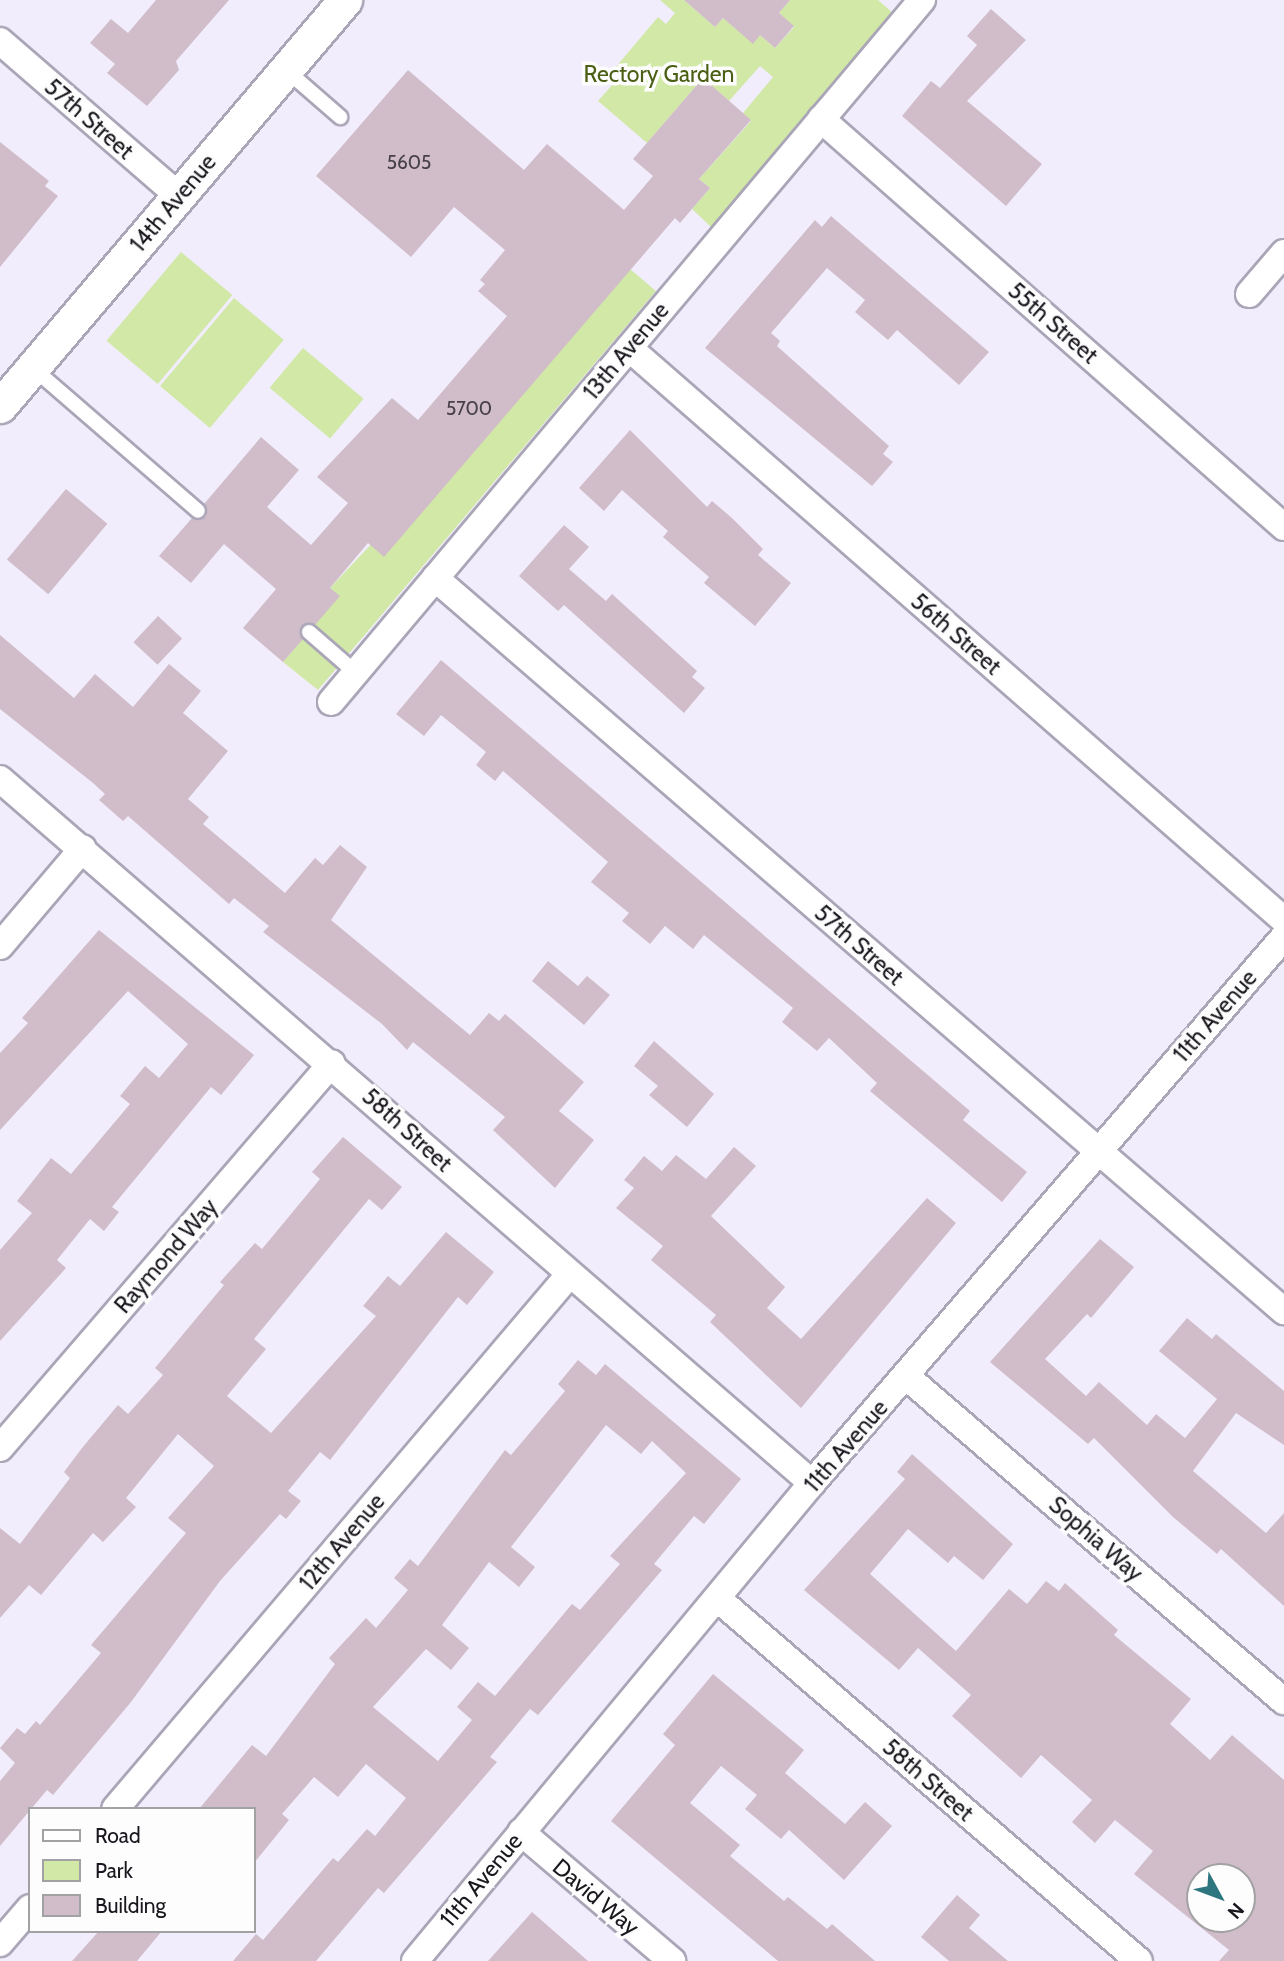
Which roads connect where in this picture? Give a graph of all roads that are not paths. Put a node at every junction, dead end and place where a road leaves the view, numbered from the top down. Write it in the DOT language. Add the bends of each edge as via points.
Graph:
graph roads {
  1 [pos="345,0"];
  2 [pos="922,0"];
  3 [pos="0,41"];
  4 [pos="286,70"];
  5 [pos="340,117"];
  6 [pos="821,119"];
  7 [pos="178,196"];
  8 [pos="1284,253"];
  9 [pos="1249,294"];
  10 [pos="629,348"];
  11 [pos="33,368"];
  12 [pos="0,406"];
  13 [pos="198,511"];
  14 [pos="1284,527"];
  15 [pos="435,578"];
  16 [pos="309,632"];
  17 [pos="355,672"];
  18 [pos="331,702"];
  19 [pos="0,779"];
  20 [pos="83,848"];
  21 [pos="1284,920"];
  22 [pos="1284,937"];
  23 [pos="0,946"];
  24 [pos="331,1063"];
  25 [pos="1097,1152"];
  26 [pos="569,1275"];
  27 [pos="1284,1311"];
  28 [pos="907,1377"];
  29 [pos="0,1448"];
  30 [pos="812,1483"];
  31 [pos="718,1598"];
  32 [pos="1284,1701"];
  33 [pos="116,1807"];
  34 [pos="521,1832"];
  35 [pos="28,1910"];
  36 [pos="0,1943"];
  37 [pos="415,1961"];
  38 [pos="672,1961"];
  39 [pos="1139,1961"];
  1 -- 4 [label="street, 14th Avenue"];
  2 -- 6 [label="street, 13th Avenue"];
  3 -- 7 [label="street, 57th Street"];
  4 -- 5 [label="lane"];
  4 -- 7 [label="street, 14th Avenue"];
  6 -- 10 [label="street, 13th Avenue"];
  6 -- 14 [label="street, 55th Street"];
  7 -- 11 [label="street, 14th Avenue"];
  8 -- 9 [label="street"];
  10 -- 15 [label="street, 13th Avenue"];
  10 -- 21 [label="street, 56th Street"];
  11 -- 12 [label="street, 14th Avenue"];
  11 -- 13 [label="lane"];
  15 -- 17 [label="street, 13th Avenue"];
  15 -- 25 [label="street, 57th Street"];
  16 -- 17 [label="lane"];
  17 -- 18 [label="street, 13th Avenue"];
  19 -- 20 [label="street, 58th Street"];
  20 -- 23 [label="street"];
  20 -- 24 [label="street, 58th Street"];
  22 -- 25 [label="street, 11th Avenue"];
  24 -- 26 [label="street, 58th Street"];
  24 -- 29 [label="street, Raymond Way"];
  25 -- 27 [label="street, 57th Street"];
  25 -- 28 [label="street, 11th Avenue"];
  26 -- 30 [label="street, 58th Street"];
  26 -- 33 [label="street, 12th Avenue"];
  28 -- 30 [label="street, 11th Avenue"];
  28 -- 32 [label="street, Sophia Way"];
  30 -- 31 [label="street, 11th Avenue"];
  31 -- 34 [label="street, 11th Avenue"];
  31 -- 39 [label="street, 58th Street"];
  34 -- 37 [label="street, 11th Avenue"];
  34 -- 38 [label="street, David Way"];
  35 -- 36 [label="street"];
}
